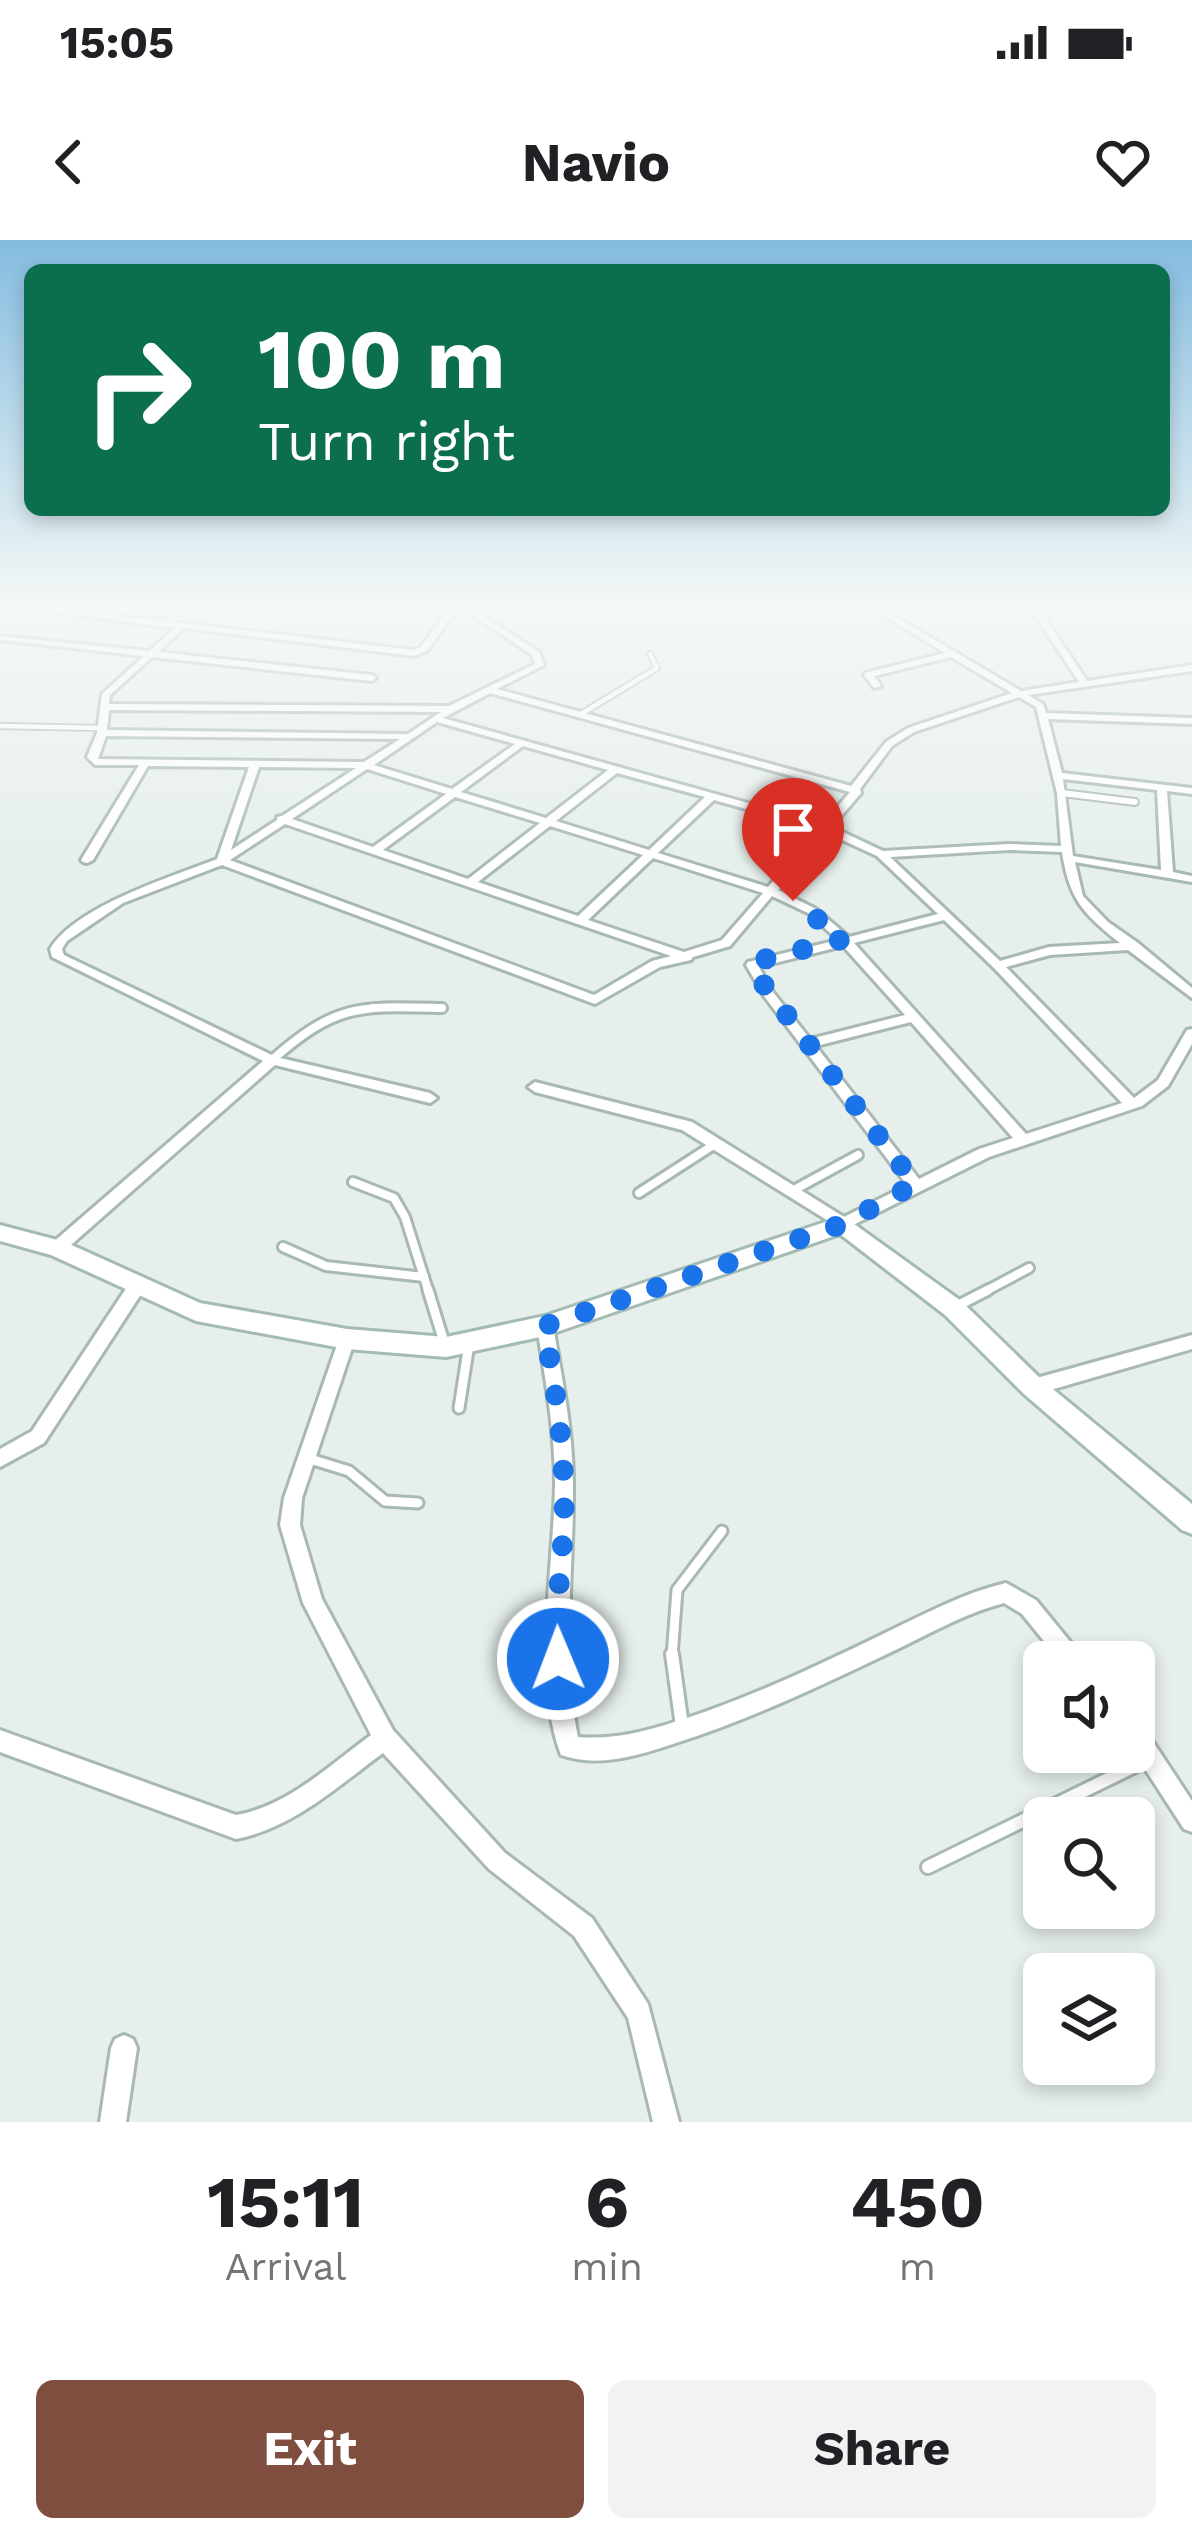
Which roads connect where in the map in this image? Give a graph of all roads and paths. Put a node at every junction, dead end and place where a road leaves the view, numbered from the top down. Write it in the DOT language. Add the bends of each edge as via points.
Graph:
graph roads {
  1 [pos="107,695"];
  2 [pos="480,695"];
  3 [pos="508,695"];
  4 [pos="613,695"];
  5 [pos="1017,695"];
  6 [pos="1020,695"];
  7 [pos="105,707"];
  8 [pos="451,709"];
  9 [pos="581,714"];
  10 [pos="1044,716"];
  11 [pos="436,719"];
  12 [pos="1192,721"];
  13 [pos="0,726"];
  14 [pos="102,731"];
  15 [pos="410,736"];
  16 [pos="522,743"];
  17 [pos="145,763"];
  18 [pos="255,764"];
  19 [pos="364,766"];
  20 [pos="616,770"];
  21 [pos="1056,775"];
  22 [pos="855,788"];
  23 [pos="1162,789"];
  24 [pos="1192,791"];
  25 [pos="452,793"];
  26 [pos="1062,794"];
  27 [pos="712,796"];
  28 [pos="1135,802"];
  29 [pos="281,819"];
  30 [pos="549,823"];
  31 [pos="825,828"];
  32 [pos="374,850"];
  33 [pos="880,854"];
  34 [pos="1068,854"];
  35 [pos="653,855"];
  36 [pos="87,860"];
  37 [pos="222,861"];
  38 [pos="1168,873"];
  39 [pos="1192,879"];
  40 [pos="470,884"];
  41 [pos="770,891"];
  42 [pos="946,916"];
  43 [pos="580,921"];
  44 [pos="844,939"];
  45 [pos="1134,946"];
  46 [pos="688,958"];
  47 [pos="998,965"];
  48 [pos="1192,994"];
  49 [pos="442,1008"];
  50 [pos="914,1017"];
  51 [pos="1192,1034"];
  52 [pos="808,1044"];
  53 [pos="272,1060"];
  54 [pos="535,1087"];
  55 [pos="430,1098"];
  56 [pos="1132,1105"];
  57 [pos="1024,1141"];
  58 [pos="716,1144"];
  59 [pos="858,1155"];
  60 [pos="353,1181"];
  61 [pos="915,1184"];
  62 [pos="792,1191"];
  63 [pos="639,1193"];
  64 [pos="843,1224"];
  65 [pos="0,1234"];
  66 [pos="283,1247"];
  67 [pos="57,1248"];
  68 [pos="1029,1268"];
  69 [pos="424,1277"];
  70 [pos="136,1286"];
  71 [pos="953,1308"];
  72 [pos="544,1326"];
  73 [pos="347,1339"];
  74 [pos="1192,1342"];
  75 [pos="458,1344"];
  76 [pos="1034,1387"];
  77 [pos="459,1408"];
  78 [pos="307,1458"];
  79 [pos="0,1459"];
  80 [pos="418,1503"];
  81 [pos="1192,1521"];
  82 [pos="722,1531"];
  83 [pos="1057,1641"];
  84 [pos="683,1733"];
  85 [pos="385,1738"];
  86 [pos="0,1741"];
  87 [pos="1155,1759"];
  88 [pos="1121,1773"];
  89 [pos="1192,1821"];
  90 [pos="928,1867"];
  91 [pos="124,2048"];
  92 [pos="113,2122"];
  93 [pos="666,2122"];
  1 -- 7 [label="street"];
  2 -- 8 [label="street"];
  3 -- 9 [label="street"];
  4 -- 9 [label="lane"];
  5 -- 22 [label="street" via="898,735"];
  6 -- 10 [label="street"];
  7 -- 8 [label="street"];
  7 -- 14 [label="street"];
  8 -- 11 [label="street"];
  9 -- 22 [label="street"];
  10 -- 12 [label="street"];
  10 -- 21 [label="street"];
  11 -- 15 [label="street"];
  11 -- 16 [label="street"];
  13 -- 14 [label="lane"];
  14 -- 15 [label="street"];
  14 -- 17 [label="street" via="92,760"];
  15 -- 19 [label="street"];
  16 -- 20 [label="street"];
  16 -- 25 [label="street"];
  17 -- 18 [label="street"];
  17 -- 36 [label="street"];
  18 -- 19 [label="street"];
  18 -- 37 [label="street"];
  19 -- 25 [label="street"];
  19 -- 29 [label="street"];
  20 -- 27 [label="street"];
  20 -- 30 [label="street"];
  21 -- 23 [label="street"];
  21 -- 26 [label="street"];
  22 -- 31 [label="street"];
  23 -- 24 [label="street"];
  23 -- 38 [label="street"];
  25 -- 30 [label="street"];
  25 -- 32 [label="street"];
  26 -- 28 [label="lane"];
  26 -- 34 [label="street"];
  27 -- 31 [label="street"];
  27 -- 35 [label="street"];
  29 -- 32 [label="street"];
  29 -- 37 [label="street"];
  30 -- 35 [label="street"];
  30 -- 40 [label="street"];
  31 -- 33 [label="street"];
  31 -- 41 [label="street"];
  32 -- 40 [label="street"];
  33 -- 34 [label="street" via="1009,847"];
  33 -- 42 [label="street"];
  34 -- 38 [label="street"];
  34 -- 45 [label="street" via="1078,897"];
  35 -- 41 [label="street"];
  35 -- 43 [label="street"];
  37 -- 46 [label="street" via="590,999 656,964"];
  37 -- 53 [label="street" via="119,902 62,939 58,957"];
  38 -- 39 [label="street"];
  40 -- 43 [label="street"];
  41 -- 44 [label="street" via="812,911"];
  41 -- 46 [label="street" via="726,943"];
  42 -- 44 [label="street"];
  42 -- 47 [label="street"];
  43 -- 46 [label="street"];
  44 -- 50 [label="street"];
  44 -- 52 [label="street" via="752,965"];
  45 -- 47 [label="street" via="1049,951"];
  45 -- 48 [label="street"];
  47 -- 56 [label="street"];
  49 -- 53 [label="lane" via="333,1012"];
  50 -- 52 [label="street"];
  50 -- 57 [label="street"];
  51 -- 56 [label="street" via="1163,1083"];
  52 -- 61 [label="street"];
  53 -- 55 [label="street"];
  53 -- 67 [label="street"];
  54 -- 58 [label="street" via="687,1126"];
  56 -- 57 [label="street"];
  57 -- 61 [label="street"];
  58 -- 62 [label="street"];
  58 -- 63 [label="lane"];
  59 -- 62 [label="lane"];
  60 -- 69 [label="lane" via="394,1198"];
  61 -- 64 [label="street"];
  62 -- 64 [label="street"];
  64 -- 71 [label="street"];
  64 -- 72 [label="street"];
  65 -- 67 [label="street"];
  66 -- 69 [label="lane" via="326,1266"];
  67 -- 70 [label="street"];
  68 -- 71 [label="lane"];
  69 -- 75 [label="lane"];
  70 -- 73 [label="street" via="196,1312"];
  70 -- 79 [label="street" via="38,1437"];
  71 -- 76 [label="street"];
  72 -- 75 [label="street"];
  72 -- 84 [label="street" via="565,1495 555,1624 569,1747 584,1753"];
  73 -- 75 [label="street"];
  73 -- 78 [label="street"];
  74 -- 76 [label="street"];
  75 -- 77 [label="lane"];
  76 -- 81 [label="street"];
  78 -- 80 [label="lane" via="349,1471 385,1501"];
  78 -- 85 [label="street" via="290,1525 313,1603"];
  82 -- 84 [label="lane" via="677,1591 670,1668"];
  83 -- 84 [label="street" via="1006,1593 977,1600"];
  85 -- 86 [label="street" via="250,1827"];
  85 -- 93 [label="street" via="497,1862 584,1928 639,2013"];
  87 -- 89 [label="street"];
  88 -- 90 [label="lane"];
  91 -- 92 [label="street"];
}
